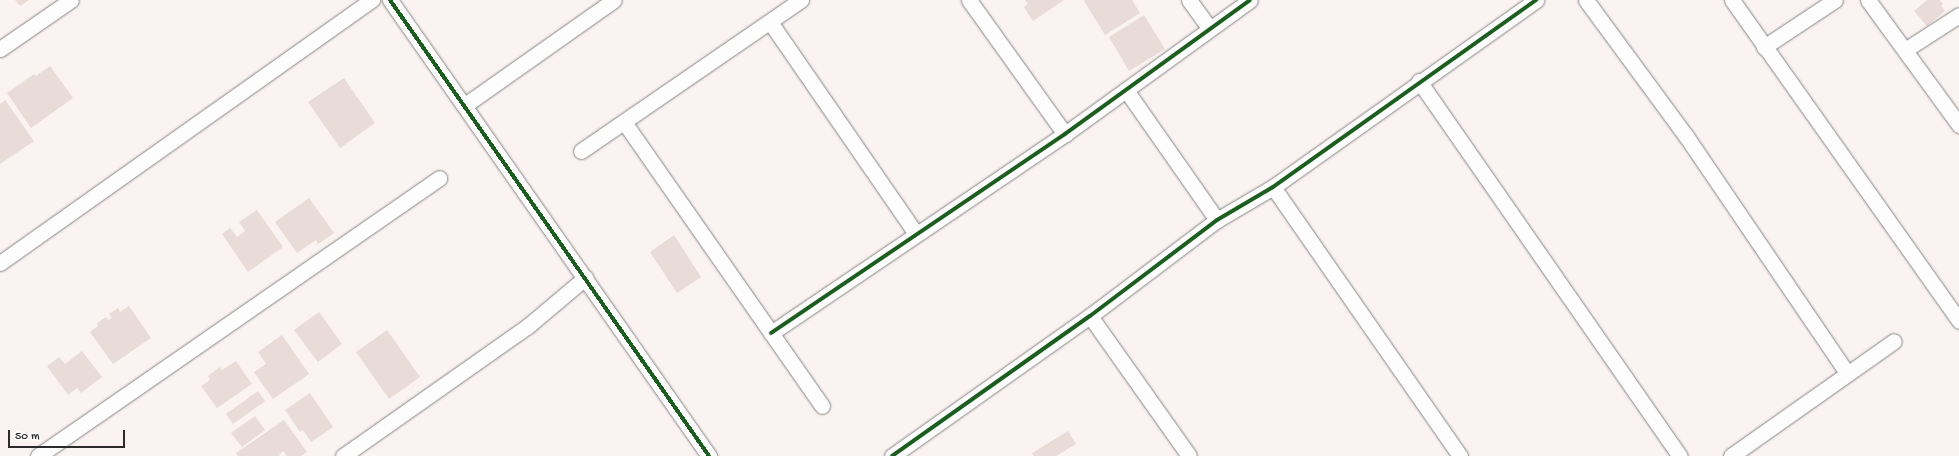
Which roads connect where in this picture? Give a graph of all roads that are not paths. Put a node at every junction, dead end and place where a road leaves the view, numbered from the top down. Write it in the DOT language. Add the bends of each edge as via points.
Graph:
graph roads {
  1 [pos="71,0"];
  2 [pos="372,0"];
  3 [pos="390,0"];
  4 [pos="614,0"];
  5 [pos="801,0"];
  6 [pos="969,0"];
  7 [pos="1189,0"];
  8 [pos="1250,0"];
  9 [pos="1536,0"];
  10 [pos="1586,0"];
  11 [pos="1732,0"];
  12 [pos="1835,0"];
  13 [pos="1868,0"];
  14 [pos="1959,15"];
  15 [pos="770,22"];
  16 [pos="1209,28"];
  17 [pos="1764,47"];
  18 [pos="0,49"];
  19 [pos="1905,50"];
  20 [pos="1419,82"];
  21 [pos="1126,90"];
  22 [pos="465,105"];
  23 [pos="624,122"];
  24 [pos="1959,125"];
  25 [pos="1065,134"];
  26 [pos="581,152"];
  27 [pos="439,178"];
  28 [pos="1273,187"];
  29 [pos="1217,220"];
  30 [pos="916,234"];
  31 [pos="0,263"];
  32 [pos="585,278"];
  33 [pos="1090,316"];
  34 [pos="1959,321"];
  35 [pos="771,333"];
  36 [pos="1894,341"];
  37 [pos="1847,373"];
  38 [pos="822,406"];
  39 [pos="38,456"];
  40 [pos="343,456"];
  41 [pos="709,456"];
  42 [pos="892,456"];
  43 [pos="1189,456"];
  44 [pos="1460,456"];
  45 [pos="1680,456"];
  46 [pos="1731,456"];
  1 -- 18 [label="street"];
  2 -- 31 [label="street"];
  3 -- 22 [label="street"];
  4 -- 22 [label="street"];
  5 -- 15 [label="street"];
  6 -- 25 [label="street"];
  7 -- 16 [label="street"];
  8 -- 16 [label="street"];
  9 -- 20 [label="street"];
  10 -- 37 [label="street" via="1686,136"];
  11 -- 17 [label="street"];
  12 -- 17 [label="street"];
  13 -- 19 [label="street"];
  14 -- 19 [label="street"];
  15 -- 23 [label="street"];
  15 -- 30 [label="street"];
  16 -- 21 [label="street"];
  17 -- 34 [label="street"];
  19 -- 24 [label="street"];
  20 -- 28 [label="street"];
  20 -- 45 [label="street"];
  21 -- 25 [label="street"];
  21 -- 29 [label="street"];
  22 -- 32 [label="street"];
  23 -- 26 [label="street"];
  23 -- 35 [label="street"];
  25 -- 30 [label="street"];
  27 -- 39 [label="street"];
  28 -- 29 [label="street"];
  28 -- 44 [label="street"];
  29 -- 33 [label="street"];
  30 -- 35 [label="street"];
  32 -- 40 [label="street" via="528,326"];
  32 -- 41 [label="street"];
  33 -- 42 [label="street"];
  33 -- 43 [label="street"];
  35 -- 38 [label="street"];
  36 -- 37 [label="street"];
  37 -- 46 [label="street"];
}
